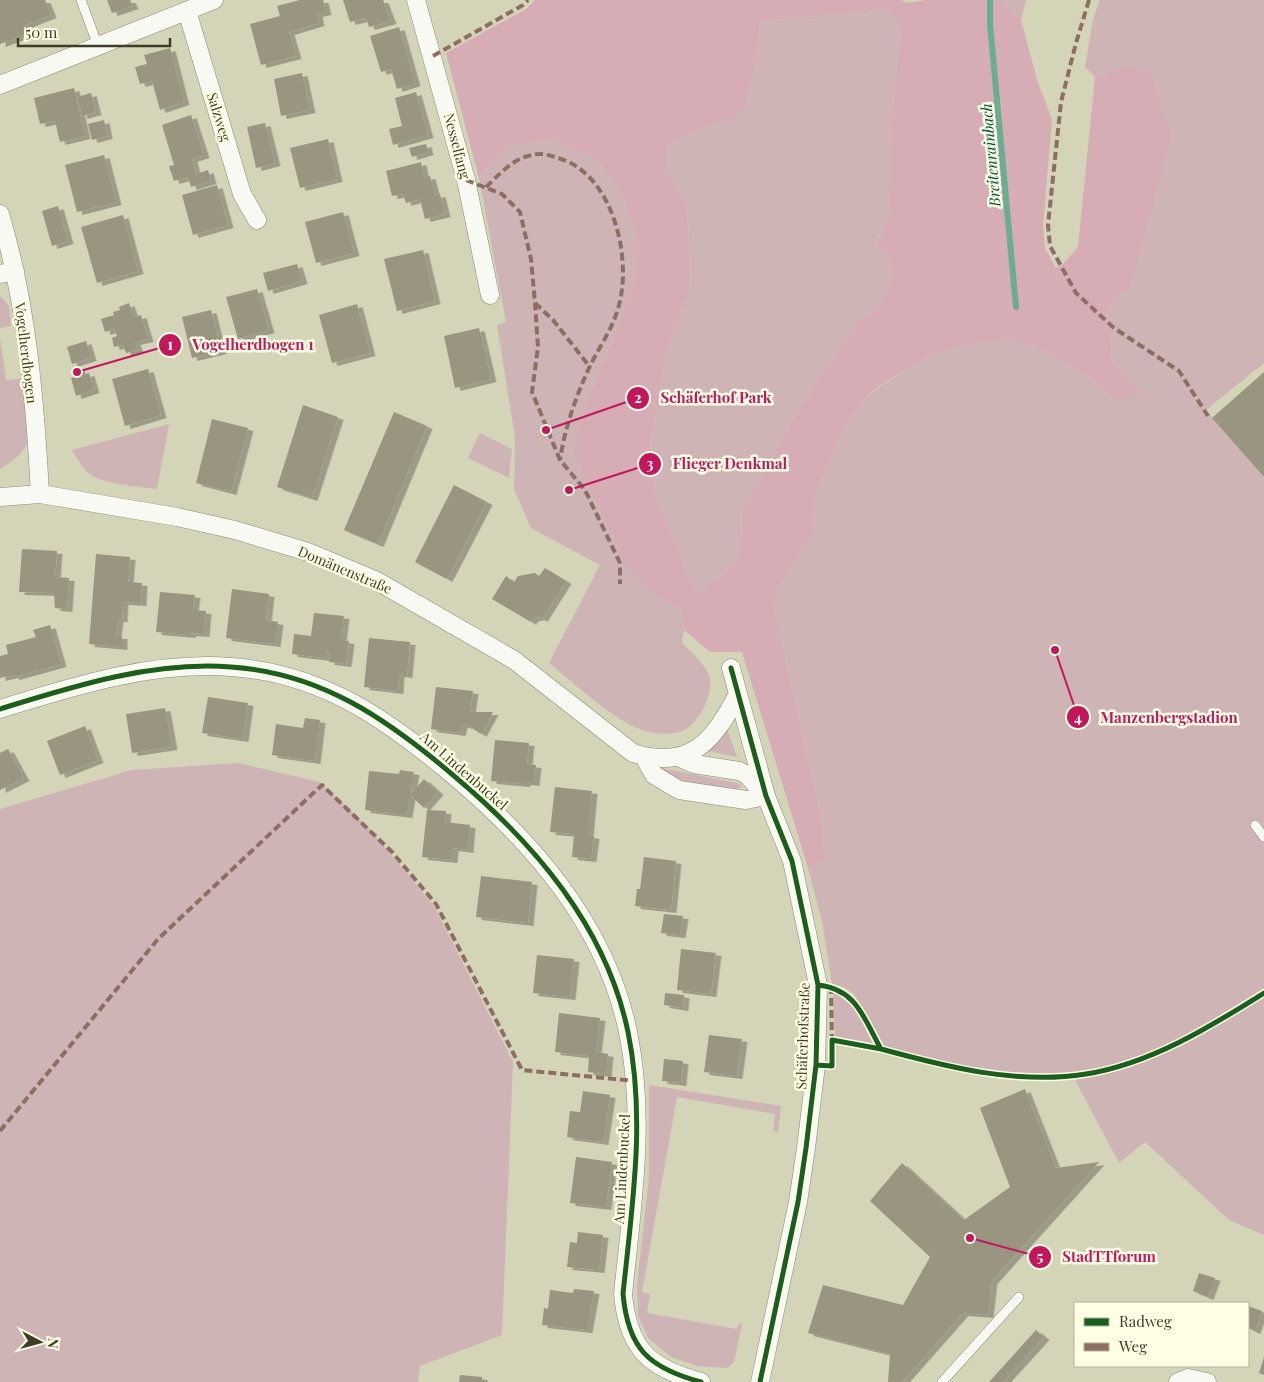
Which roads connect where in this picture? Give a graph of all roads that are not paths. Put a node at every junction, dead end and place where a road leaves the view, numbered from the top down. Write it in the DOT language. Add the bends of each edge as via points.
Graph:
graph roads {
  1 [pos="81,0"];
  2 [pos="214,0"];
  3 [pos="416,0"];
  4 [pos="187,11"];
  5 [pos="98,46"];
  6 [pos="0,85"];
  7 [pos="0,214"];
  8 [pos="257,220"];
  9 [pos="8,272"];
  10 [pos="490,295"];
  11 [pos="40,494"];
  12 [pos="0,497"];
  13 [pos="731,668"];
  14 [pos="738,694"];
  15 [pos="0,709"];
  16 [pos="644,757"];
  17 [pos="678,757"];
  18 [pos="766,796"];
  19 [pos="1255,825"];
  20 [pos="1264,837"];
  21 [pos="1019,1297"];
  22 [pos="701,1382"];
  23 [pos="760,1382"];
  24 [pos="942,1382"];
  25 [pos="1178,1382"];
  26 [pos="1207,1382"];
  1 -- 5 [label="lane"];
  2 -- 4 [label="street"];
  3 -- 10 [label="street, Nesselfang" via="466,180"];
  4 -- 5 [label="street"];
  4 -- 8 [label="street, Salzweg" via="242,194"];
  5 -- 6 [label="street"];
  7 -- 9 [label="street, Vogelherdbogen"];
  9 -- 11 [label="street, Vogelherdbogen" via="38,444"];
  11 -- 12 [label="street, Domänenstraße"];
  11 -- 16 [label="street, Domänenstraße" via="235,530 308,552 377,581 514,660 633,753"];
  13 -- 14 [label="street, Schäferhofstraße"];
  14 -- 17 [label="street, Domänenstraße" via="717,730 701,747"];
  14 -- 18 [label="street, Schäferhofstraße"];
  15 -- 22 [label="street, Am Lindenbuckel" via="141,672 190,665 233,667 296,679 358,704 388,722 506,823 545,864 571,899 604,960 628,1029 638,1132 623,1294 630,1334 661,1368"];
  16 -- 17 [label="street, Domänenstraße"];
  16 -- 18 [label="street, Domänenstraße" via="654,775 679,790 746,800"];
  17 -- 18 [label="street, Domänenstraße" via="694,764 747,775"];
  18 -- 23 [label="street, Schäferhofstraße" via="792,860 818,984 816,1065 806,1148"];
  19 -- 20 [label="lane"];
  21 -- 24 [label="lane"];
  25 -- 26 [label="street" via="1188,1378"];
}
